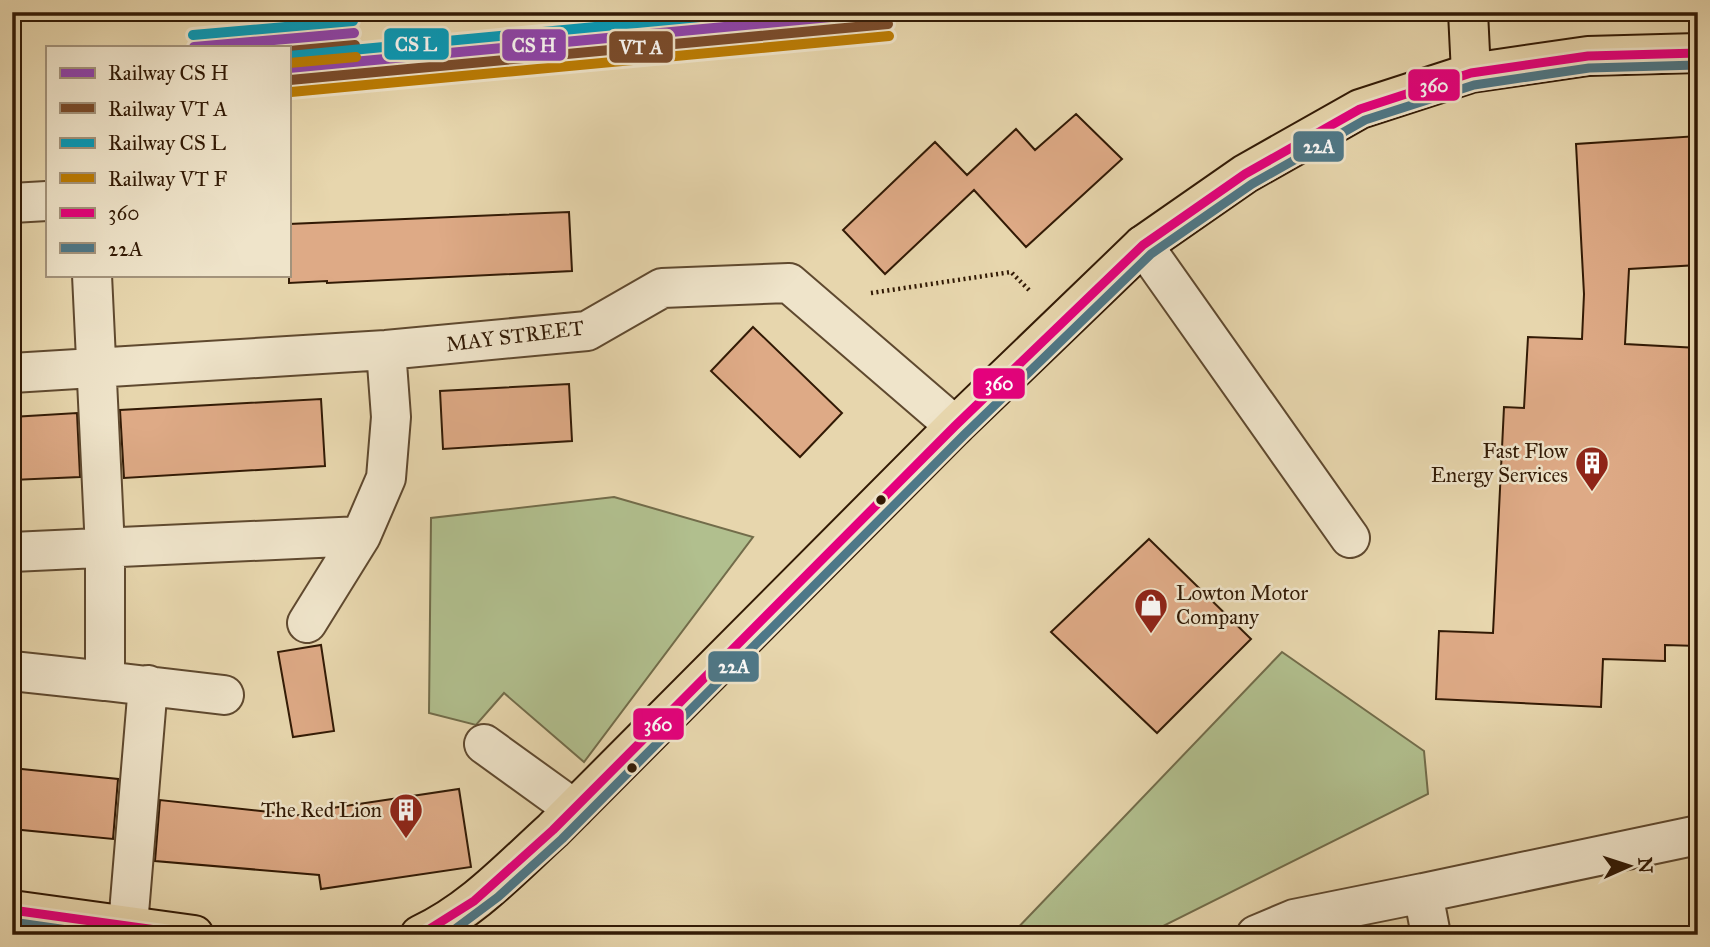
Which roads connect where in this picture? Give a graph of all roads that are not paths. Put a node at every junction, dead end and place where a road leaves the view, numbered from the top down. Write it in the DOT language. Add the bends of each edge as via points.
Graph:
graph roads {
  1 [pos="1468,12"];
  2 [pos="1698,52"];
  3 [pos="1471,73"];
  4 [pos="46,201"];
  5 [pos="12,203"];
  6 [pos="1143,245"];
  7 [pos="92,276"];
  8 [pos="386,350"];
  9 [pos="96,368"];
  10 [pos="12,373"];
  11 [pos="955,426"];
  12 [pos="361,536"];
  13 [pos="1350,538"];
  14 [pos="105,549"];
  15 [pos="12,552"];
  16 [pos="307,623"];
  17 [pos="12,671"];
  18 [pos="105,681"];
  19 [pos="148,685"];
  20 [pos="224,695"];
  21 [pos="484,744"];
  22 [pos="574,809"];
  23 [pos="1698,835"];
  24 [pos="1423,893"];
  25 [pos="12,910"];
  26 [pos="128,925"];
  27 [pos="194,935"];
  28 [pos="420,935"];
  29 [pos="1256,935"];
  30 [pos="1431,935"];
  1 -- 3 [label="main road"];
  2 -- 3 [label="main road" via="1588,56"];
  3 -- 6 [label="main road" via="1360,109 1245,174"];
  4 -- 5 [label="street"];
  6 -- 11 [label="main road"];
  6 -- 13 [label="street"];
  7 -- 9 [label="street"];
  8 -- 9 [label="street, MAY STREET"];
  8 -- 11 [label="street, MAY STREET" via="587,331 662,288 789,284"];
  8 -- 12 [label="street" via="391,417 386,478"];
  9 -- 10 [label="street, MAY STREET"];
  9 -- 14 [label="street"];
  11 -- 22 [label="main road"];
  12 -- 14 [label="street"];
  12 -- 16 [label="street"];
  14 -- 15 [label="street"];
  14 -- 18 [label="street"];
  17 -- 18 [label="street"];
  18 -- 19 [label="street"];
  19 -- 20 [label="street"];
  19 -- 26 [label="street"];
  21 -- 22 [label="street"];
  22 -- 28 [label="main road" via="488,891"];
  23 -- 24 [label="street"];
  24 -- 29 [label="street" via="1294,919"];
  24 -- 30 [label="street"];
  25 -- 26 [label="main road"];
  26 -- 27 [label="main road"];
}
